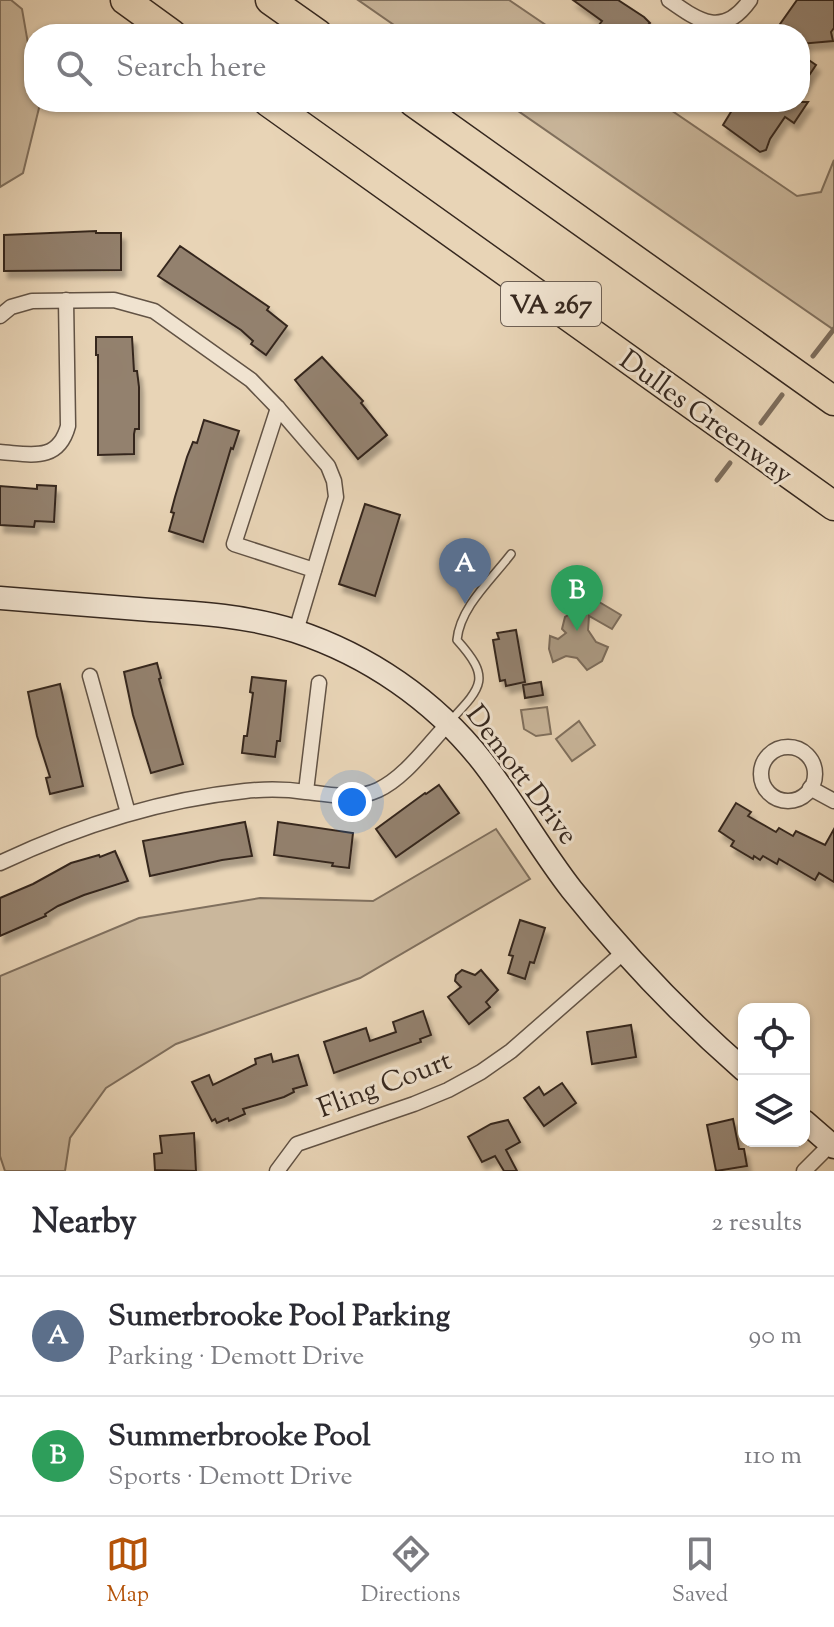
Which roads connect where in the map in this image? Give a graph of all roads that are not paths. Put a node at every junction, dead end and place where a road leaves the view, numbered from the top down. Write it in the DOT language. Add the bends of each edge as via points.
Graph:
graph roads {
  1 [pos="125,0"];
  2 [pos="270,0"];
  3 [pos="669,0"];
  4 [pos="750,0"];
  5 [pos="158,24"];
  6 [pos="304,24"];
  7 [pos="282,112"];
  8 [pos="427,112"];
  9 [pos="66,300"];
  10 [pos="0,316"];
  11 [pos="834,401"];
  12 [pos="278,408"];
  13 [pos="0,452"];
  14 [pos="834,506"];
  15 [pos="511,554"];
  16 [pos="314,570"];
  17 [pos="0,598"];
  18 [pos="296,631"];
  19 [pos="90,676"];
  20 [pos="319,683"];
  21 [pos="449,723"];
  22 [pos="810,788"];
  23 [pos="306,791"];
  24 [pos="834,801"];
  25 [pos="128,813"];
  26 [pos="0,863"];
  27 [pos="624,952"];
  28 [pos="738,1064"];
  29 [pos="810,1126"];
  30 [pos="833,1144"];
  31 [pos="277,1171"];
  32 [pos="804,1171"];
  1 -- 5 [label="highway"];
  2 -- 6 [label="highway"];
  3 -- 4 [label="street" via="707,23 732,19"];
  7 -- 14 [label="highway, Dulles Greenway / VA 267"];
  8 -- 11 [label="highway, VA 267"];
  9 -- 10 [label="street" via="24,302"];
  9 -- 12 [label="street" via="114,300 154,311 251,380"];
  9 -- 13 [label="street" via="65,438 48,453"];
  12 -- 16 [label="street" via="328,466 334,481 333,512"];
  12 -- 16 [label="street" via="234,544"];
  15 -- 21 [label="lane" via="458,626 457,640 476,662 478,689"];
  16 -- 18 [label="street"];
  17 -- 18 [label="street, Demott Drive" via="223,615"];
  18 -- 21 [label="street, Demott Drive" via="364,661"];
  19 -- 25 [label="street"];
  20 -- 23 [label="street"];
  21 -- 23 [label="street" via="378,790 347,797"];
  21 -- 27 [label="street, Demott Drive"];
  22 -- 24 [label="street"];
  23 -- 25 [label="street" via="243,791"];
  25 -- 26 [label="street"];
  27 -- 28 [label="street, Demott Drive"];
  27 -- 31 [label="street, Fling Court" via="481,1072 414,1104 297,1144"];
  29 -- 30 [label="street"];
  30 -- 32 [label="street"];
}
